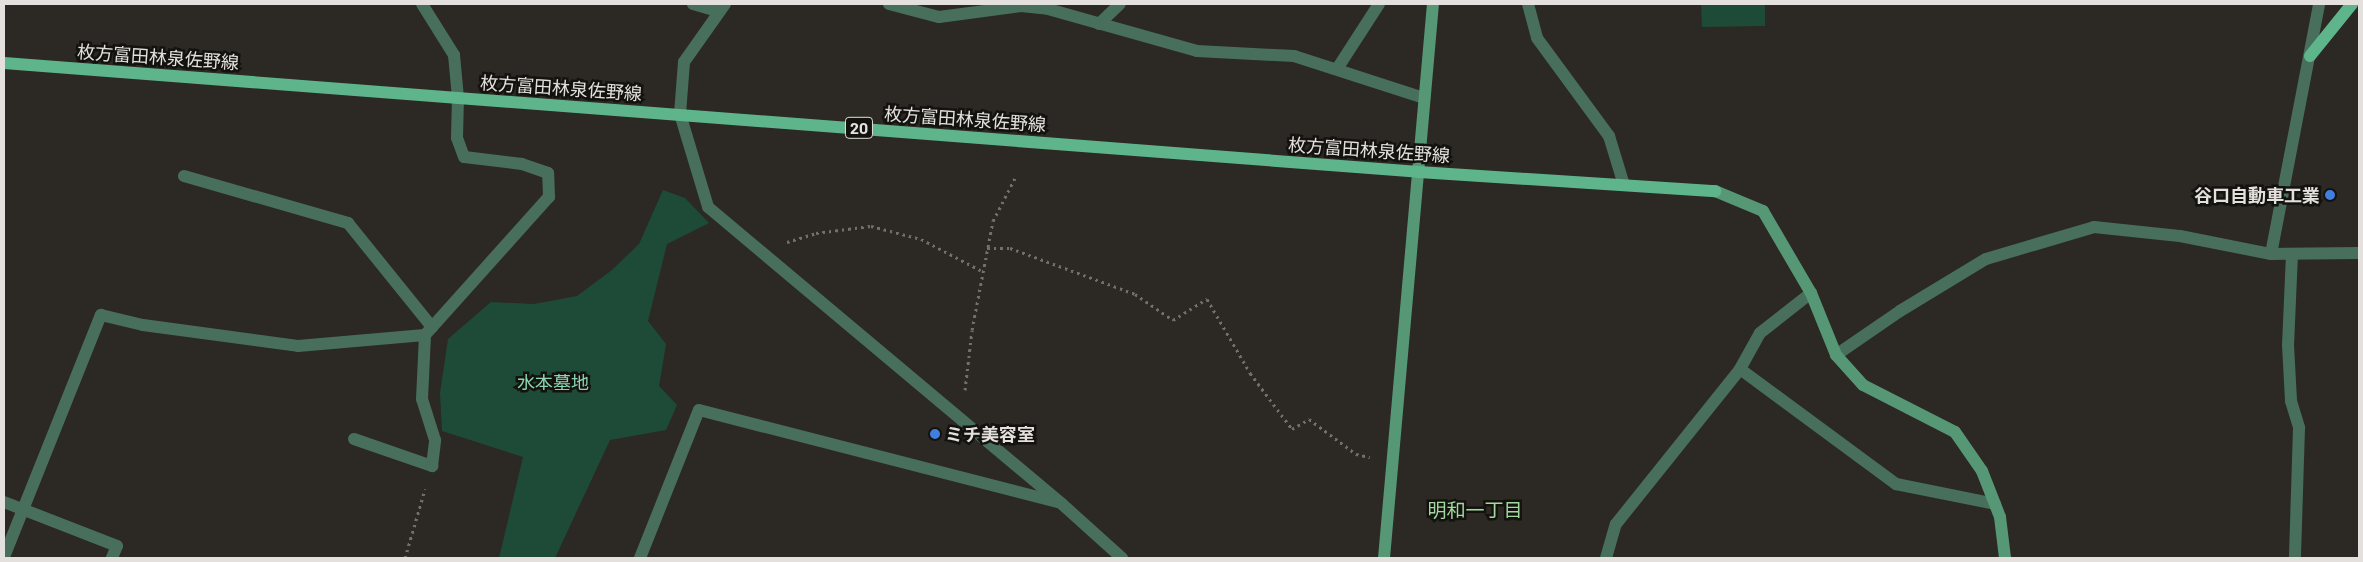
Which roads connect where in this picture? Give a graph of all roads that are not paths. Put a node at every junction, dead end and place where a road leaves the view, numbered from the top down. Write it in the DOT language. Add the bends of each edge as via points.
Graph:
graph roads {
  1 [pos="422,4"];
  2 [pos="693,4"];
  3 [pos="889,4"];
  4 [pos="1120,4"];
  5 [pos="1379,4"];
  6 [pos="1432,4"];
  7 [pos="1528,4"];
  8 [pos="2318,4"];
  9 [pos="2352,4"];
  10 [pos="721,7"];
  11 [pos="1099,24"];
  12 [pos="2310,56"];
  13 [pos="4,63"];
  14 [pos="1337,68"];
  15 [pos="458,98"];
  16 [pos="1424,98"];
  17 [pos="680,114"];
  18 [pos="1418,172"];
  19 [pos="184,176"];
  20 [pos="1624,185"];
  21 [pos="1715,191"];
  22 [pos="2359,253"];
  23 [pos="2271,254"];
  24 [pos="2292,254"];
  25 [pos="1811,293"];
  26 [pos="429,331"];
  27 [pos="1836,355"];
  28 [pos="1740,369"];
  29 [pos="354,439"];
  30 [pos="4,502"];
  31 [pos="1062,504"];
  32 [pos="1995,504"];
  33 [pos="23,510"];
  34 [pos="4,557"];
  35 [pos="112,558"];
  36 [pos="640,558"];
  37 [pos="1122,558"];
  38 [pos="1384,558"];
  39 [pos="1606,558"];
  40 [pos="2005,558"];
  41 [pos="2295,558"];
  1 -- 15 [label="street" via="454,56"];
  2 -- 10 [label="street"];
  3 -- 11 [label="street" via="939,18 1021,6 1048,9"];
  4 -- 11 [label="street"];
  5 -- 14 [label="street"];
  6 -- 16 [label="street"];
  7 -- 20 [label="street" via="1537,38 1609,136"];
  8 -- 12 [label="street"];
  9 -- 12 [label="main road"];
  10 -- 17 [label="street" via="684,62"];
  11 -- 14 [label="street" via="1197,51 1294,56"];
  12 -- 23 [label="street"];
  13 -- 15 [label="main road, 枚方富田林泉佐野線 / 20"];
  14 -- 16 [label="street"];
  15 -- 17 [label="main road, 枚方富田林泉佐野線 / 20"];
  15 -- 26 [label="street" via="457,138 464,157 522,164 548,173 549,197"];
  16 -- 18 [label="street"];
  17 -- 18 [label="main road, 枚方富田林泉佐野線 / 20"];
  17 -- 31 [label="street" via="708,207"];
  18 -- 20 [label="main road, 枚方富田林泉佐野線 / 20"];
  18 -- 38 [label="street"];
  19 -- 26 [label="street" via="348,223"];
  20 -- 21 [label="main road, 枚方富田林泉佐野線 / 20"];
  21 -- 25 [label="street" via="1763,211"];
  22 -- 24 [label="street"];
  23 -- 24 [label="street"];
  23 -- 27 [label="street" via="2180,236 2094,227 1986,258"];
  24 -- 41 [label="street" via="2288,345 2291,401 2299,428"];
  25 -- 27 [label="street"];
  25 -- 28 [label="street" via="1760,333"];
  26 -- 29 [label="street" via="422,399 436,440 432,466"];
  26 -- 33 [label="street" via="298,346 143,325 101,315"];
  27 -- 32 [label="street" via="1863,385 1955,432 1982,471"];
  28 -- 32 [label="street" via="1896,484"];
  28 -- 39 [label="street" via="1616,524"];
  30 -- 33 [label="street"];
  31 -- 36 [label="street" via="699,410"];
  31 -- 37 [label="street"];
  32 -- 40 [label="street" via="2000,517"];
  33 -- 34 [label="street"];
  33 -- 35 [label="street" via="117,546"];
}
